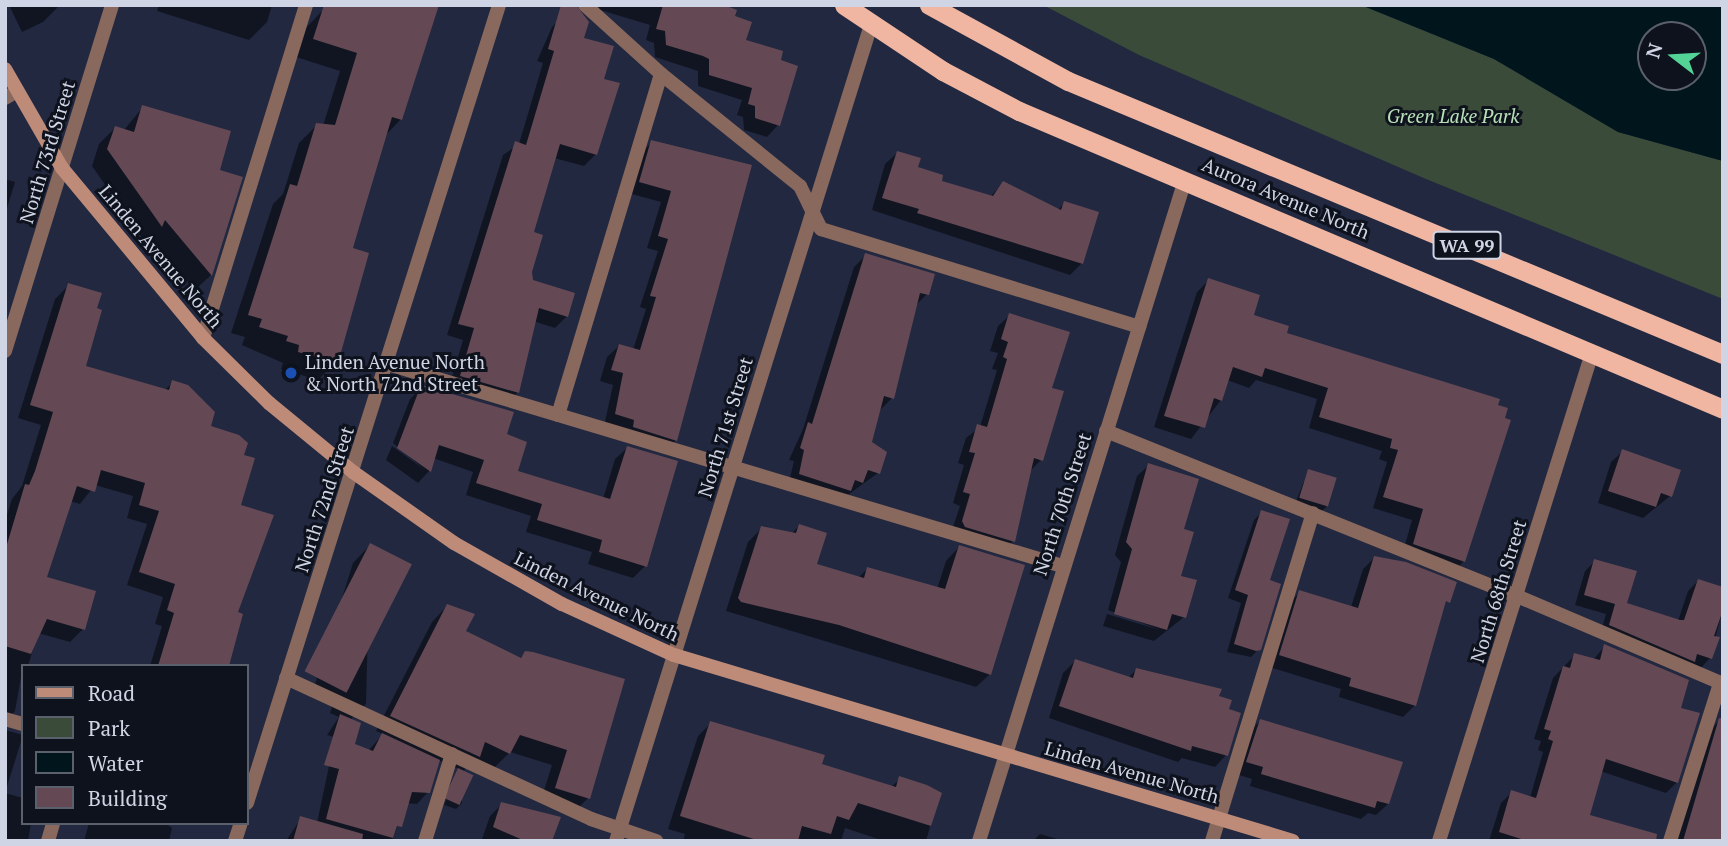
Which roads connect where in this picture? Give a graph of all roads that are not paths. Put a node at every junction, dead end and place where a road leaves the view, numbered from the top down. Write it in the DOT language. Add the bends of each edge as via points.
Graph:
graph roads {
  1 [pos="112,5"];
  2 [pos="306,5"];
  3 [pos="499,5"];
  4 [pos="585,5"];
  5 [pos="844,5"];
  6 [pos="929,5"];
  7 [pos="871,24"];
  8 [pos="5,69"];
  9 [pos="661,74"];
  10 [pos="11,94"];
  11 [pos="62,168"];
  12 [pos="1185,180"];
  13 [pos="813,211"];
  14 [pos="1139,327"];
  15 [pos="204,338"];
  16 [pos="5,351"];
  17 [pos="1592,353"];
  18 [pos="1723,354"];
  19 [pos="388,364"];
  20 [pos="1723,409"];
  21 [pos="558,415"];
  22 [pos="1106,432"];
  23 [pos="733,467"];
  24 [pos="353,472"];
  25 [pos="1312,513"];
  26 [pos="1062,566"];
  27 [pos="1517,596"];
  28 [pos="674,655"];
  29 [pos="286,678"];
  30 [pos="1721,684"];
  31 [pos="452,754"];
  32 [pos="1005,755"];
  33 [pos="248,796"];
  34 [pos="1219,818"];
  35 [pos="618,835"];
  36 [pos="425,841"];
  37 [pos="656,841"];
  38 [pos="979,841"];
  39 [pos="1212,841"];
  40 [pos="1293,841"];
  41 [pos="1439,841"];
  42 [pos="1670,841"];
  1 -- 11 [label="street, North 73rd Street"];
  2 -- 15 [label="street"];
  3 -- 19 [label="street, North 72nd Street"];
  4 -- 9 [label="street"];
  5 -- 7 [label="highway, Aurora Avenue North / WA 99"];
  6 -- 18 [label="highway, Aurora Avenue North / WA 99" via="1068,81"];
  7 -- 12 [label="highway, Aurora Avenue North / WA 99" via="1019,111"];
  7 -- 13 [label="street, North 71st Street"];
  8 -- 10 [label="main road, Linden Avenue North"];
  9 -- 13 [label="street" via="800,186"];
  9 -- 21 [label="street"];
  10 -- 11 [label="main road, Linden Avenue North"];
  11 -- 15 [label="main road, Linden Avenue North"];
  11 -- 16 [label="street, North 73rd Street"];
  12 -- 14 [label="street, North 70th Street"];
  12 -- 17 [label="highway, Aurora Avenue North / WA 99"];
  13 -- 14 [label="street" via="821,229"];
  13 -- 23 [label="street, North 71st Street"];
  14 -- 22 [label="street, North 70th Street"];
  15 -- 24 [label="main road, Linden Avenue North" via="269,402"];
  17 -- 20 [label="highway, Aurora Avenue North / WA 99"];
  17 -- 27 [label="street, North 68th Street"];
  19 -- 21 [label="street"];
  19 -- 24 [label="street, North 72nd Street"];
  21 -- 23 [label="street"];
  22 -- 25 [label="street"];
  22 -- 26 [label="street, North 70th Street"];
  23 -- 26 [label="street"];
  23 -- 28 [label="street, North 71st Street"];
  24 -- 28 [label="main road, Linden Avenue North" via="507,575"];
  24 -- 29 [label="street, North 72nd Street"];
  25 -- 27 [label="street"];
  25 -- 34 [label="street"];
  26 -- 32 [label="street, North 70th Street"];
  27 -- 30 [label="street"];
  27 -- 41 [label="street, North 68th Street"];
  28 -- 32 [label="main road, Linden Avenue North"];
  28 -- 35 [label="street, North 71st Street"];
  29 -- 31 [label="street"];
  29 -- 33 [label="street, North 72nd Street"];
  30 -- 42 [label="street"];
  31 -- 35 [label="street"];
  31 -- 36 [label="street"];
  32 -- 34 [label="main road, Linden Avenue North"];
  32 -- 38 [label="street, North 70th Street"];
  34 -- 39 [label="street"];
  34 -- 40 [label="main road, Linden Avenue North"];
  35 -- 37 [label="street"];
}
